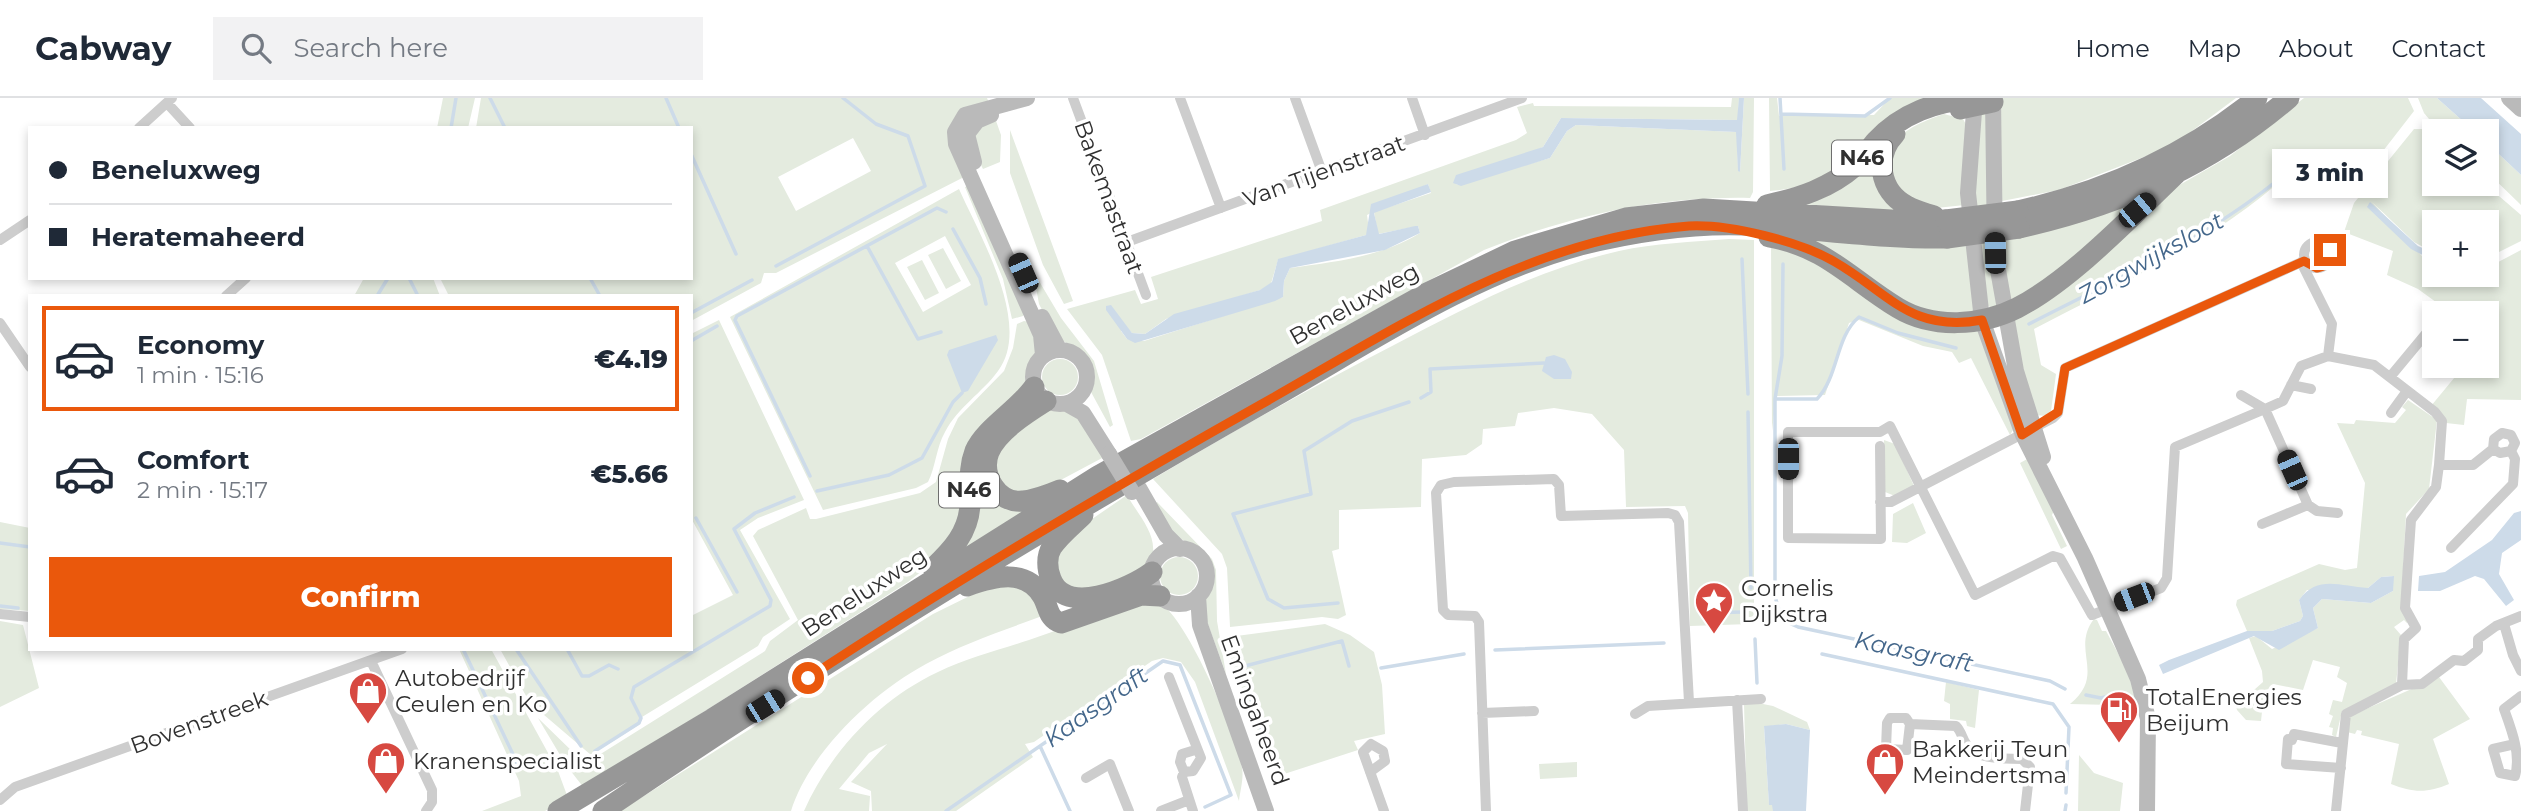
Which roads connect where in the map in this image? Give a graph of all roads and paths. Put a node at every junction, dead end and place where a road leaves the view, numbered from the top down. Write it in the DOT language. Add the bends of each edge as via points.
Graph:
graph roads {
  1 [pos="1027,98"];
  2 [pos="1073,98"];
  3 [pos="1180,98"];
  4 [pos="1295,98"];
  5 [pos="1412,98"];
  6 [pos="1522,98"];
  7 [pos="2257,98"];
  8 [pos="2289,98"];
  9 [pos="2509,98"];
  10 [pos="170,100"];
  11 [pos="1981,100"];
  12 [pos="2521,109"];
  13 [pos="141,126"];
  14 [pos="189,126"];
  15 [pos="1425,135"];
  16 [pos="1322,172"];
  17 [pos="2176,174"];
  18 [pos="1220,208"];
  19 [pos="1744,210"];
  20 [pos="2019,220"];
  21 [pos="28,221"];
  22 [pos="1699,226"];
  23 [pos="1946,229"];
  24 [pos="0,240"];
  25 [pos="1126,243"];
  26 [pos="244,280"];
  27 [pos="228,294"];
  28 [pos="1146,295"];
  29 [pos="2003,313"];
  30 [pos="1982,320"];
  31 [pos="0,323"];
  32 [pos="2422,338"];
  33 [pos="1059,349"];
  34 [pos="1043,355"];
  35 [pos="2328,356"];
  36 [pos="28,365"];
  37 [pos="2390,377"];
  38 [pos="2291,385"];
  39 [pos="2311,389"];
  40 [pos="2407,391"];
  41 [pos="1084,392"];
  42 [pos="1040,394"];
  43 [pos="2241,395"];
  44 [pos="1067,404"];
  45 [pos="2264,409"];
  46 [pos="2391,413"];
  47 [pos="2028,431"];
  48 [pos="1880,446"];
  49 [pos="2493,449"];
  50 [pos="2511,451"];
  51 [pos="1113,452"];
  52 [pos="2439,466"];
  53 [pos="1103,483"];
  54 [pos="1920,487"];
  55 [pos="1135,490"];
  56 [pos="1880,502"];
  57 [pos="2308,505"];
  58 [pos="2338,513"];
  59 [pos="2262,524"];
  60 [pos="2451,548"];
  61 [pos="1180,549"];
  62 [pos="1155,565"];
  63 [pos="907,594"];
  64 [pos="1198,596"];
  65 [pos="933,597"];
  66 [pos="1169,600"];
  67 [pos="2107,608"];
  68 [pos="0,614"];
  69 [pos="2521,616"];
  70 [pos="28,617"];
  71 [pos="2504,624"];
  72 [pos="1200,625"];
  73 [pos="397,651"];
  74 [pos="371,661"];
  75 [pos="2521,671"];
  76 [pos="1169,677"];
  77 [pos="2402,685"];
  78 [pos="2521,696"];
  79 [pos="1761,699"];
  80 [pos="1737,700"];
  81 [pos="1689,702"];
  82 [pos="1534,710"];
  83 [pos="1482,713"];
  84 [pos="1635,714"];
  85 [pos="1910,723"];
  86 [pos="2342,743"];
  87 [pos="2515,744"];
  88 [pos="2341,768"];
  89 [pos="1370,772"];
  90 [pos="1086,778"];
  91 [pos="2,804"];
  92 [pos="1191,806"];
  93 [pos="426,811"];
  94 [pos="558,811"];
  95 [pos="603,811"];
  96 [pos="1129,811"];
  97 [pos="1161,811"];
  98 [pos="1266,811"];
  99 [pos="1384,811"];
  100 [pos="1486,811"];
  101 [pos="1743,811"];
  102 [pos="2025,811"];
  103 [pos="2147,811"];
  104 [pos="2336,811"];
  1 -- 33 [label="street" via="977,121 967,134 967,145"];
  1 -- 34 [label="street" via="965,115 955,132 956,144 1041,335"];
  2 -- 25 [label="street, Bakemastraat"];
  3 -- 18 [label="street"];
  4 -- 16 [label="street"];
  5 -- 15 [label="street"];
  6 -- 15 [label="street, Van Tijenstraat"];
  7 -- 20 [label="highway, Beneluxweg / N46" via="2208,135 2149,167"];
  8 -- 17 [label="highway, Beneluxweg / N46" via="2243,134"];
  9 -- 12 [label="street"];
  10 -- 13 [label="street"];
  10 -- 14 [label="street"];
  11 -- 19 [label="highway, N46" via="1942,103 1907,115 1856,166 1815,191"];
  11 -- 23 [label="highway, N46" via="1909,124 1886,144 1881,160 1884,182 1895,197"];
  11 -- 29 [label="street"];
  11 -- 30 [label="street" via="1968,193"];
  15 -- 16 [label="street, Van Tijenstraat"];
  16 -- 18 [label="street, Van Tijenstraat"];
  17 -- 20 [label="highway, Beneluxweg / N46" via="2110,204"];
  17 -- 29 [label="highway, N46" via="2065,275"];
  18 -- 25 [label="street, Van Tijenstraat"];
  19 -- 23 [label="highway, Beneluxweg / N46" via="1909,221"];
  19 -- 53 [label="highway, Beneluxweg / N46" via="1704,209 1626,218 1515,251 1427,293"];
  20 -- 23 [label="highway, Beneluxweg / N46, bridge"];
  21 -- 24 [label="street"];
  22 -- 23 [label="highway, Beneluxweg / N46" via="1741,225 1909,239"];
  22 -- 30 [label="highway, N46" via="1781,239 1809,249 1916,317 1936,322"];
  22 -- 53 [label="highway, Beneluxweg / N46" via="1579,246 1482,282"];
  25 -- 28 [label="street, Bakemastraat"];
  26 -- 27 [label="street"];
  29 -- 30 [label="highway, N46"];
  29 -- 47 [label="street"];
  30 -- 47 [label="street"];
  31 -- 36 [label="street"];
  32 -- 37 [label="street"];
  33 -- 34 [label="street"];
  33 -- 41 [label="street" via="1074,353 1084,363 1088,377"];
  34 -- 42 [label="street" via="1033,370"];
  35 -- 37 [label="street" via="2374,365"];
  35 -- 38 [label="street" via="2301,366"];
  35 -- 47 [label="street" via="2332,324 2302,262 2065,368 2058,412"];
  37 -- 40 [label="street"];
  38 -- 39 [label="street"];
  38 -- 45 [label="street" via="2283,401"];
  40 -- 46 [label="street"];
  40 -- 52 [label="street" via="2442,421"];
  41 -- 44 [label="street"];
  41 -- 51 [label="street"];
  42 -- 44 [label="street"];
  42 -- 53 [label="highway, N46" via="989,452 986,466 993,487 1002,496 1022,502"];
  42 -- 63 [label="highway, N46" via="1025,400 982,440 971,465 971,506 959,540"];
  43 -- 45 [label="street"];
  44 -- 51 [label="street" via="1083,413"];
  45 -- 57 [label="street"];
  45 -- 67 [label="street" via="2175,447 2166,578 2161,588"];
  47 -- 54 [label="street"];
  47 -- 67 [label="street"];
  48 -- 56 [label="street"];
  49 -- 50 [label="street"];
  49 -- 50 [label="street" via="2494,439 2502,433 2511,435 2515,443"];
  49 -- 52 [label="street" via="2473,465"];
  50 -- 60 [label="street" via="2515,459 2513,484"];
  51 -- 55 [label="street"];
  52 -- 77 [label="street" via="2437,487 2411,520 2405,607 2416,628 2404,639"];
  53 -- 62 [label="highway, N46" via="1051,548 1052,583 1060,593 1080,600 1139,581"];
  53 -- 63 [label="highway, Beneluxweg / N46"];
  53 -- 65 [label="highway, Beneluxweg / N46"];
  54 -- 56 [label="street" via="1891,502"];
  54 -- 56 [label="street" via="1890,426 1880,432 1788,432 1788,538 1881,538"];
  54 -- 67 [label="street" via="1975,595 2053,556 2060,558 2092,615"];
  55 -- 61 [label="street"];
  55 -- 62 [label="street" via="1156,537"];
  57 -- 58 [label="street"];
  57 -- 59 [label="street"];
  61 -- 62 [label="street" via="1169,551"];
  61 -- 64 [label="street" via="1195,554 1205,567 1206,583"];
  62 -- 66 [label="street" via="1153,583"];
  63 -- 94 [label="highway, Beneluxweg / N46" via="767,686"];
  64 -- 66 [label="street"];
  64 -- 72 [label="street, Emingaheerd"];
  65 -- 66 [label="highway, N46" via="997,576 1014,577 1037,589 1051,618 1061,623 1141,595"];
  65 -- 95 [label="highway, Beneluxweg / N46"];
  66 -- 72 [label="street, Emingaheerd"];
  67 -- 103 [label="street" via="2147,711"];
  68 -- 70 [label="street"];
  69 -- 71 [label="street"];
  71 -- 75 [label="street"];
  71 -- 77 [label="street" via="2478,639 2478,650 2464,661 2455,660 2422,684"];
  72 -- 98 [label="street, Emingaheerd"];
  73 -- 74 [label="street, Bovenstreek"];
  74 -- 91 [label="street, Bovenstreek" via="15,787"];
  74 -- 93 [label="street" via="432,790"];
  76 -- 92 [label="street" via="1201,758 1199,765 1182,777"];
  77 -- 86 [label="street" via="2346,714"];
  78 -- 87 [label="street" via="2504,709"];
  79 -- 80 [label="street"];
  80 -- 81 [label="street"];
  80 -- 101 [label="street"];
  81 -- 83 [label="street" via="1679,522 1675,516 1561,516 1559,485 1554,479 1454,482 1441,485 1436,493 1443,610 1448,615 1475,616"];
  81 -- 84 [label="street" via="1642,707"];
  82 -- 83 [label="street"];
  83 -- 100 [label="street"];
  85 -- 102 [label="street" via="1956,726 1967,745 1981,756 2022,759 2030,767"];
  86 -- 88 [label="street"];
  86 -- 88 [label="street" via="2294,734 2288,739 2286,764"];
  88 -- 104 [label="street"];
  89 -- 99 [label="street"];
  90 -- 96 [label="street" via="1114,760"];
  92 -- 97 [label="street"];
}
